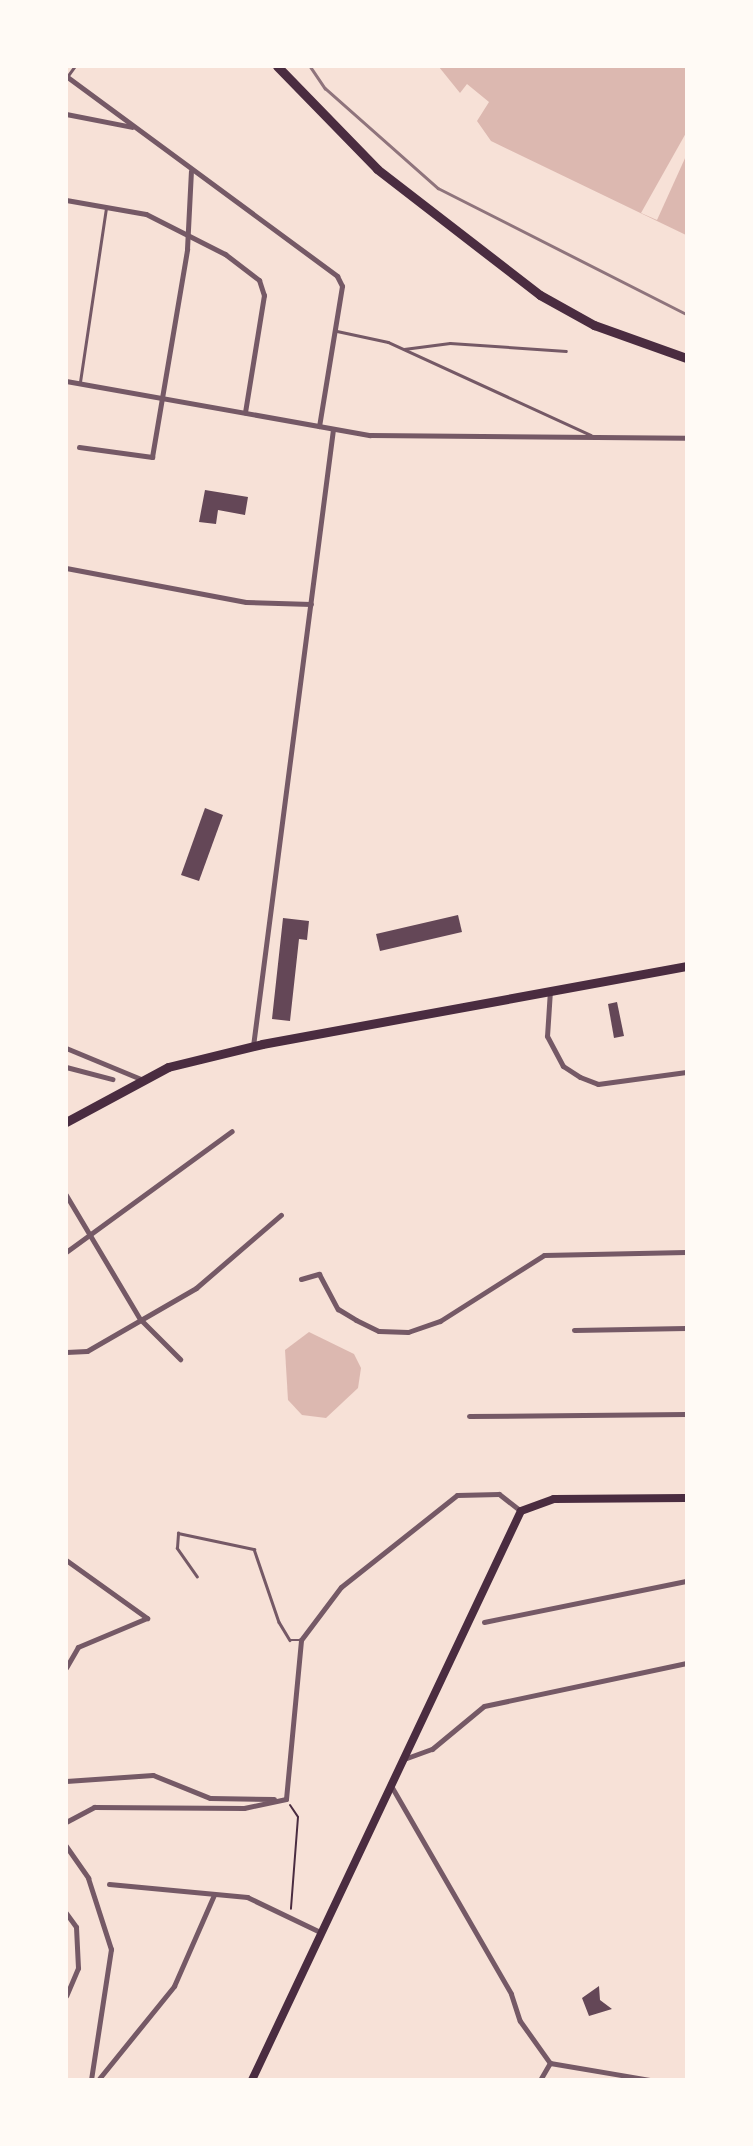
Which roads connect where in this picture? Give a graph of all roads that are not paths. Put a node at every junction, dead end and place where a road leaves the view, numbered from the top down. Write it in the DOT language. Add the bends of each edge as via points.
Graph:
graph roads {
  1 [pos="75,66"];
  2 [pos="277,66"];
  3 [pos="67,77"];
  4 [pos="66,114"];
  5 [pos="135,127"];
  6 [pos="191,171"];
  7 [pos="66,200"];
  8 [pos="106,205"];
  9 [pos="187,232"];
  10 [pos="337,331"];
  11 [pos="404,349"];
  12 [pos="566,351"];
  13 [pos="687,358"];
  14 [pos="66,381"];
  15 [pos="79,386"];
  16 [pos="163,401"];
  17 [pos="245,412"];
  18 [pos="319,426"];
  19 [pos="333,429"];
  20 [pos="594,437"];
  21 [pos="687,438"];
  22 [pos="79,447"];
  23 [pos="66,568"];
  24 [pos="310,604"];
  25 [pos="687,966"];
  26 [pos="550,990"];
  27 [pos="253,1046"];
  28 [pos="66,1048"];
  29 [pos="66,1067"];
  30 [pos="687,1072"];
  31 [pos="112,1079"];
  32 [pos="141,1079"];
  33 [pos="66,1122"];
  34 [pos="232,1131"];
  35 [pos="66,1195"];
  36 [pos="281,1215"];
  37 [pos="89,1234"];
  38 [pos="66,1252"];
  39 [pos="687,1252"];
  40 [pos="302,1279"];
  41 [pos="140,1318"];
  42 [pos="687,1328"];
  43 [pos="574,1329"];
  44 [pos="66,1352"];
  45 [pos="180,1359"];
  46 [pos="687,1414"];
  47 [pos="468,1416"];
  48 [pos="687,1498"];
  49 [pos="521,1511"];
  50 [pos="66,1560"];
  51 [pos="197,1577"];
  52 [pos="687,1581"];
  53 [pos="484,1622"];
  54 [pos="301,1640"];
  55 [pos="687,1663"];
  56 [pos="66,1668"];
  57 [pos="402,1759"];
  58 [pos="66,1781"];
  59 [pos="390,1784"];
  60 [pos="286,1798"];
  61 [pos="66,1822"];
  62 [pos="66,1846"];
  63 [pos="110,1884"];
  64 [pos="214,1895"];
  65 [pos="66,1913"];
  66 [pos="320,1933"];
  67 [pos="66,1996"];
  68 [pos="550,2063"];
  69 [pos="91,2080"];
  70 [pos="98,2080"];
  71 [pos="252,2080"];
  72 [pos="540,2080"];
  73 [pos="650,2080"];
  1 -- 3 [label="lane"];
  2 -- 13 [label="main road" via="377,169 540,295 594,325"];
  3 -- 5 [label="street"];
  4 -- 5 [label="street"];
  5 -- 6 [label="street"];
  6 -- 9 [label="street"];
  6 -- 10 [label="street" via="342,286"];
  7 -- 8 [label="street"];
  8 -- 9 [label="street" via="146,214"];
  8 -- 15 [label="lane"];
  9 -- 16 [label="street"];
  9 -- 17 [label="street" via="262,285"];
  10 -- 11 [label="lane"];
  10 -- 18 [label="street"];
  11 -- 12 [label="lane" via="450,343"];
  11 -- 20 [label="lane"];
  14 -- 15 [label="street"];
  15 -- 16 [label="street"];
  16 -- 17 [label="street"];
  16 -- 22 [label="street" via="152,457"];
  17 -- 18 [label="street"];
  18 -- 19 [label="street"];
  19 -- 20 [label="street" via="405,437"];
  19 -- 24 [label="street"];
  20 -- 21 [label="street"];
  23 -- 24 [label="street" via="246,602"];
  24 -- 27 [label="street"];
  25 -- 26 [label="main road"];
  26 -- 27 [label="main road"];
  26 -- 30 [label="street" via="547,1036 564,1066 580,1077 598,1084"];
  27 -- 32 [label="main road"];
  28 -- 32 [label="street"];
  29 -- 31 [label="street"];
  32 -- 33 [label="main road"];
  34 -- 37 [label="street"];
  35 -- 37 [label="street"];
  36 -- 41 [label="street" via="217,1273"];
  37 -- 38 [label="street"];
  37 -- 41 [label="street"];
  39 -- 40 [label="street" via="544,1255 440,1321 408,1332 379,1331 356,1320 338,1309 319,1274"];
  41 -- 44 [label="street" via="87,1351"];
  41 -- 45 [label="street"];
  42 -- 43 [label="street"];
  46 -- 47 [label="street"];
  48 -- 49 [label="main road" via="554,1499"];
  49 -- 54 [label="street" via="499,1494 457,1495 341,1587"];
  49 -- 57 [label="main road"];
  50 -- 56 [label="street" via="147,1618 78,1647"];
  51 -- 54 [label="lane" via="177,1548 178,1533 254,1549 279,1622 290,1640"];
  52 -- 53 [label="street"];
  54 -- 60 [label="street"];
  55 -- 57 [label="street" via="484,1706 432,1749"];
  57 -- 59 [label="main road"];
  58 -- 60 [label="street" via="153,1775 210,1798"];
  59 -- 66 [label="main road"];
  59 -- 68 [label="street" via="511,1994 520,2021"];
  60 -- 61 [label="street" via="244,1808 94,1807"];
  62 -- 69 [label="street" via="88,1878 111,1949"];
  63 -- 64 [label="street"];
  64 -- 66 [label="street" via="247,1897"];
  64 -- 70 [label="street" via="174,1986"];
  65 -- 67 [label="street" via="76,1927 78,1968"];
  66 -- 71 [label="main road"];
  68 -- 72 [label="street"];
  68 -- 73 [label="street"];
}
